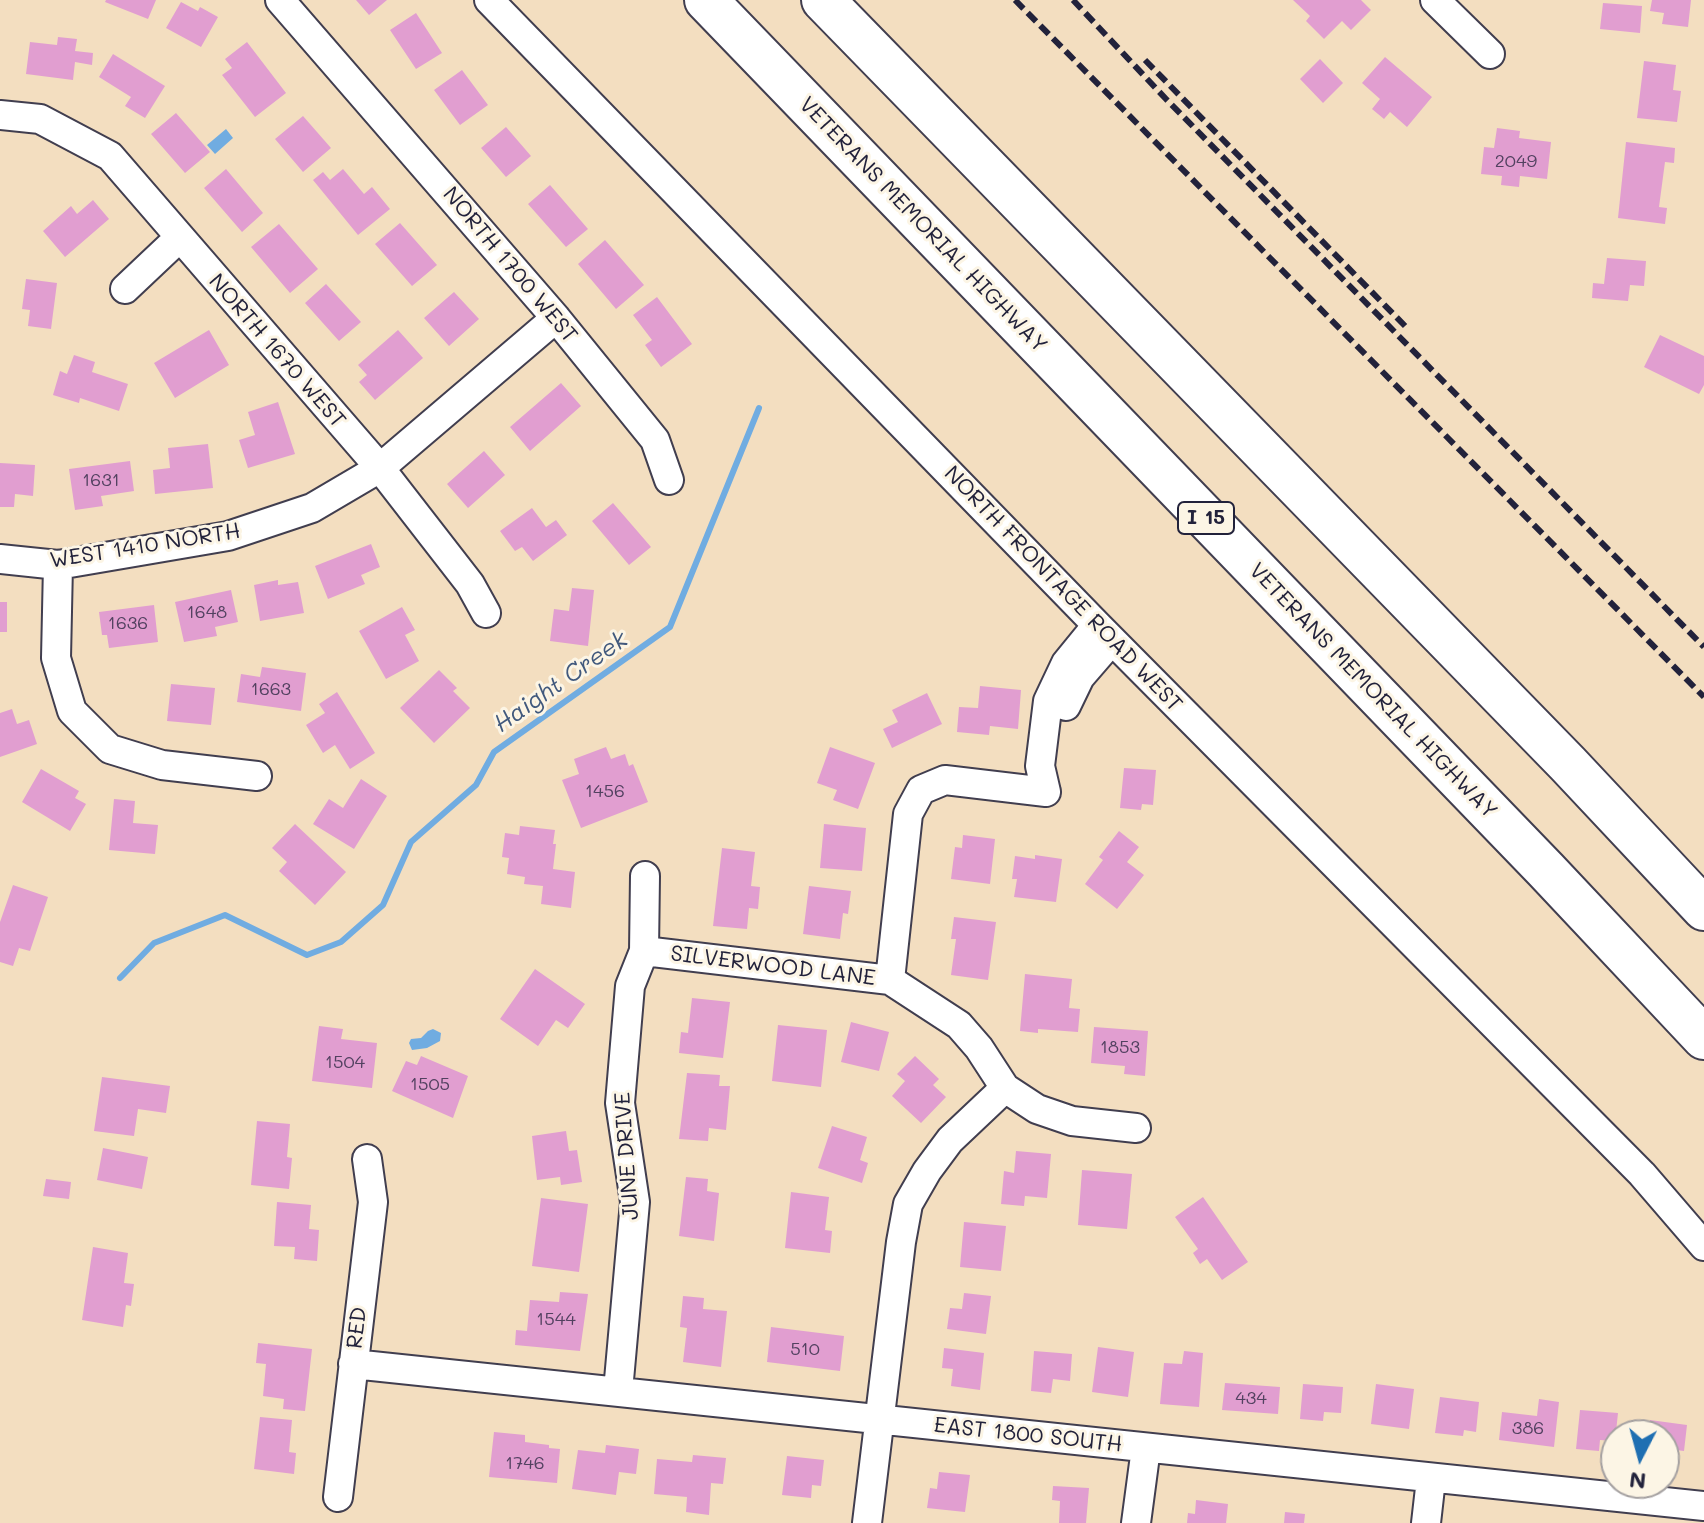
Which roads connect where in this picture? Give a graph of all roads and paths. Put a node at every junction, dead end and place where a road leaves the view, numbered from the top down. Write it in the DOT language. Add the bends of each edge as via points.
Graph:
graph roads {
  1 [pos="280,0"];
  2 [pos="489,0"];
  3 [pos="706,0"];
  4 [pos="823,0"];
  5 [pos="1435,0"];
  6 [pos="1490,54"];
  7 [pos="0,115"];
  8 [pos="179,238"];
  9 [pos="125,289"];
  10 [pos="556,318"];
  11 [pos="380,468"];
  12 [pos="669,480"];
  13 [pos="0,559"];
  14 [pos="58,565"];
  15 [pos="486,613"];
  16 [pos="1105,632"];
  17 [pos="257,776"];
  18 [pos="645,876"];
  19 [pos="1704,909"];
  20 [pos="644,951"];
  21 [pos="890,980"];
  22 [pos="1704,1038"];
  23 [pos="1005,1088"];
  24 [pos="1136,1128"];
  25 [pos="367,1159"];
  26 [pos="1704,1246"];
  27 [pos="353,1364"];
  28 [pos="618,1391"];
  29 [pos="879,1419"];
  30 [pos="1146,1448"];
  31 [pos="1431,1479"];
  32 [pos="338,1497"];
  33 [pos="1701,1512"];
  34 [pos="867,1523"];
  35 [pos="1136,1523"];
  36 [pos="1426,1523"];
  1 -- 10 [label="street, NORTH 1700 WEST"];
  2 -- 16 [label="street, NORTH FRONTAGE ROAD WEST"];
  3 -- 22 [label="highway, VETERANS MEMORIAL HIGHWAY / I 15"];
  4 -- 19 [label="highway"];
  5 -- 6 [label="street"];
  7 -- 8 [label="street, NORTH 1670 WEST" via="40,119 110,156"];
  8 -- 9 [label="street"];
  8 -- 11 [label="street, NORTH 1670 WEST"];
  10 -- 11 [label="street, WEST 1410 NORTH"];
  10 -- 12 [label="street, NORTH 1700 WEST" via="655,440"];
  11 -- 14 [label="street, WEST 1410 NORTH" via="312,508 228,536"];
  11 -- 15 [label="street, NORTH 1670 WEST" via="470,584"];
  13 -- 14 [label="street, WEST 1410 NORTH"];
  14 -- 17 [label="street" via="56,658 72,711 110,749 162,765"];
  16 -- 21 [label="street" via="1067,700 1058,768 1046,792 945,780 921,790 908,814"];
  16 -- 26 [label="street, NORTH FRONTAGE ROAD WEST" via="1642,1174"];
  18 -- 20 [label="street, JUNE DRIVE"];
  20 -- 21 [label="street, SILVERWOOD LANE"];
  20 -- 28 [label="street, JUNE DRIVE" via="630,986 620,1103 635,1202"];
  21 -- 23 [label="street, SILVERWOOD LANE" via="959,1025"];
  23 -- 24 [label="street, SILVERWOOD LANE" via="1037,1109 1072,1121"];
  23 -- 29 [label="street" via="950,1140 908,1204"];
  25 -- 27 [label="street, RED" via="373,1202"];
  27 -- 28 [label="street, EAST 1800 SOUTH"];
  27 -- 32 [label="street, RED"];
  28 -- 29 [label="street, EAST 1800 SOUTH"];
  29 -- 30 [label="street, EAST 1800 SOUTH"];
  29 -- 34 [label="street"];
  30 -- 31 [label="street, EAST 1800 SOUTH"];
  30 -- 35 [label="street"];
  31 -- 33 [label="street, EAST 1800 SOUTH"];
  31 -- 36 [label="street"];
}
